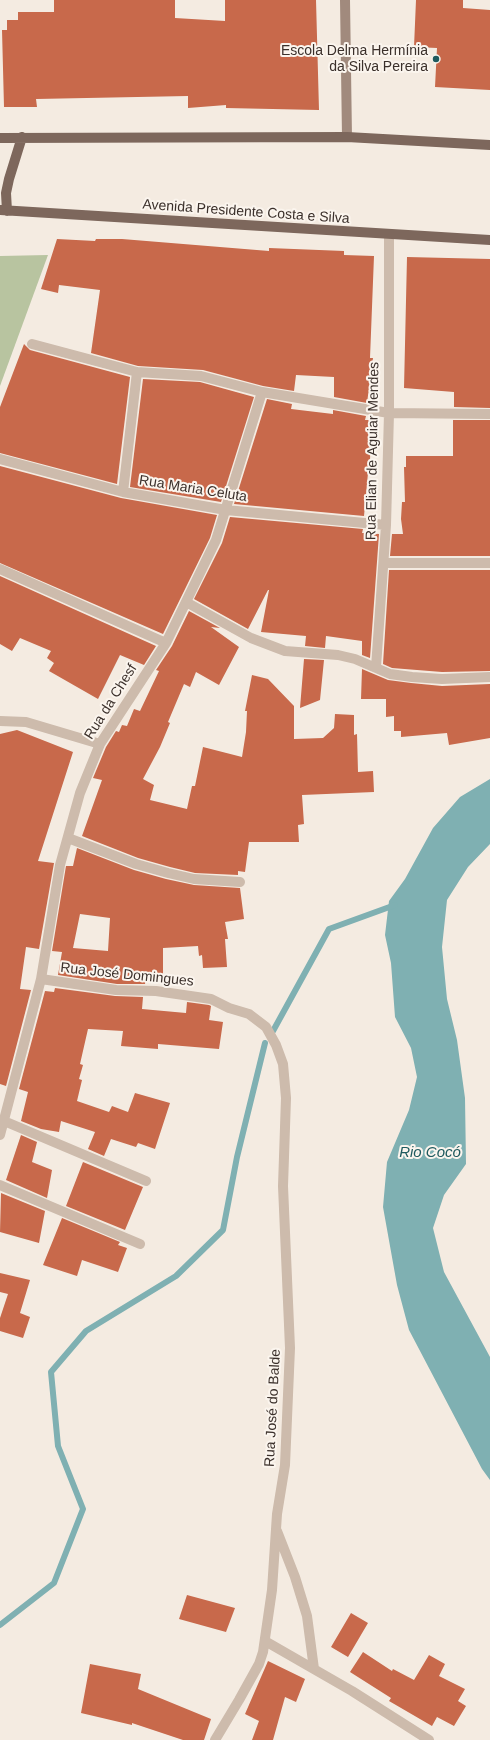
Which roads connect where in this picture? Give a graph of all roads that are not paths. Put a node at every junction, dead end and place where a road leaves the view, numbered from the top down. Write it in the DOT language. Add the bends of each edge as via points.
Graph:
graph roads {
  1 [pos="345,0"];
  2 [pos="347,137"];
  3 [pos="0,138"];
  4 [pos="22,138"];
  5 [pos="490,145"];
  6 [pos="3,211"];
  7 [pos="389,235"];
  8 [pos="490,240"];
  9 [pos="32,344"];
  10 [pos="137,372"];
  11 [pos="262,392"];
  12 [pos="389,413"];
  13 [pos="490,414"];
  14 [pos="0,459"];
  15 [pos="123,492"];
  16 [pos="226,510"];
  17 [pos="386,525"];
  18 [pos="385,563"];
  19 [pos="490,563"];
  20 [pos="0,569"];
  21 [pos="186,602"];
  22 [pos="166,643"];
  23 [pos="376,667"];
  24 [pos="490,677"];
  25 [pos="0,721"];
  26 [pos="100,744"];
  27 [pos="68,838"];
  28 [pos="240,882"];
  29 [pos="41,979"];
  30 [pos="282,1064"];
  31 [pos="4,1121"];
  32 [pos="0,1135"];
  33 [pos="146,1181"];
  34 [pos="0,1185"];
  35 [pos="140,1244"];
  36 [pos="276,1529"];
  37 [pos="265,1641"];
  38 [pos="314,1669"];
  39 [pos="215,1740"];
  40 [pos="429,1740"];
  1 -- 2 [label="street"];
  2 -- 4 [label="main road"];
  2 -- 5 [label="main road"];
  3 -- 4 [label="main road"];
  4 -- 6 [label="main road" via="9,179"];
  6 -- 7 [label="main road, Avenida Presidente Costa e Silva"];
  7 -- 8 [label="main road, Avenida Presidente Costa e Silva"];
  7 -- 12 [label="street, Rua Elian de Aguiar Mendes"];
  9 -- 10 [label="street"];
  10 -- 11 [label="street" via="201,376"];
  10 -- 15 [label="street"];
  11 -- 12 [label="street"];
  11 -- 16 [label="street, Rua da Chesf"];
  12 -- 13 [label="street"];
  12 -- 17 [label="street, Rua Elian de Aguiar Mendes"];
  14 -- 15 [label="street, Rua Maria Celuta"];
  15 -- 16 [label="street, Rua Maria Celuta"];
  16 -- 17 [label="street, Rua Maria Celuta"];
  16 -- 21 [label="street, Rua da Chesf" via="216,540"];
  17 -- 18 [label="street, Rua Elian de Aguiar Mendes"];
  18 -- 19 [label="street"];
  18 -- 23 [label="street, Rua Elian de Aguiar Mendes"];
  20 -- 22 [label="street"];
  21 -- 22 [label="street, Rua da Chesf"];
  21 -- 23 [label="street" via="251,638 285,651 338,655"];
  22 -- 26 [label="street, Rua da Chesf"];
  23 -- 24 [label="street" via="390,674 412,678 442,680"];
  25 -- 26 [label="street" via="26,722"];
  26 -- 27 [label="street, Rua da Chesf" via="80,793"];
  27 -- 28 [label="street" via="136,864 168,873"];
  27 -- 29 [label="street, Rua da Chesf" via="60,865"];
  29 -- 30 [label="street, Rua José Domingues" via="116,990 156,991 211,999 249,1014 266,1027 276,1045"];
  29 -- 31 [label="street, Rua da Chesf"];
  30 -- 36 [label="street, Rua José do Balde" via="286,1098 284,1186 290,1348 285,1465"];
  31 -- 32 [label="street, Rua da Chesf"];
  31 -- 33 [label="street"];
  34 -- 35 [label="street"];
  36 -- 37 [label="street, Rua José do Balde"];
  36 -- 38 [label="street" via="307,1616"];
  37 -- 38 [label="street"];
  37 -- 39 [label="street, Rua José do Balde" via="259,1664"];
  38 -- 40 [label="street"];
}
